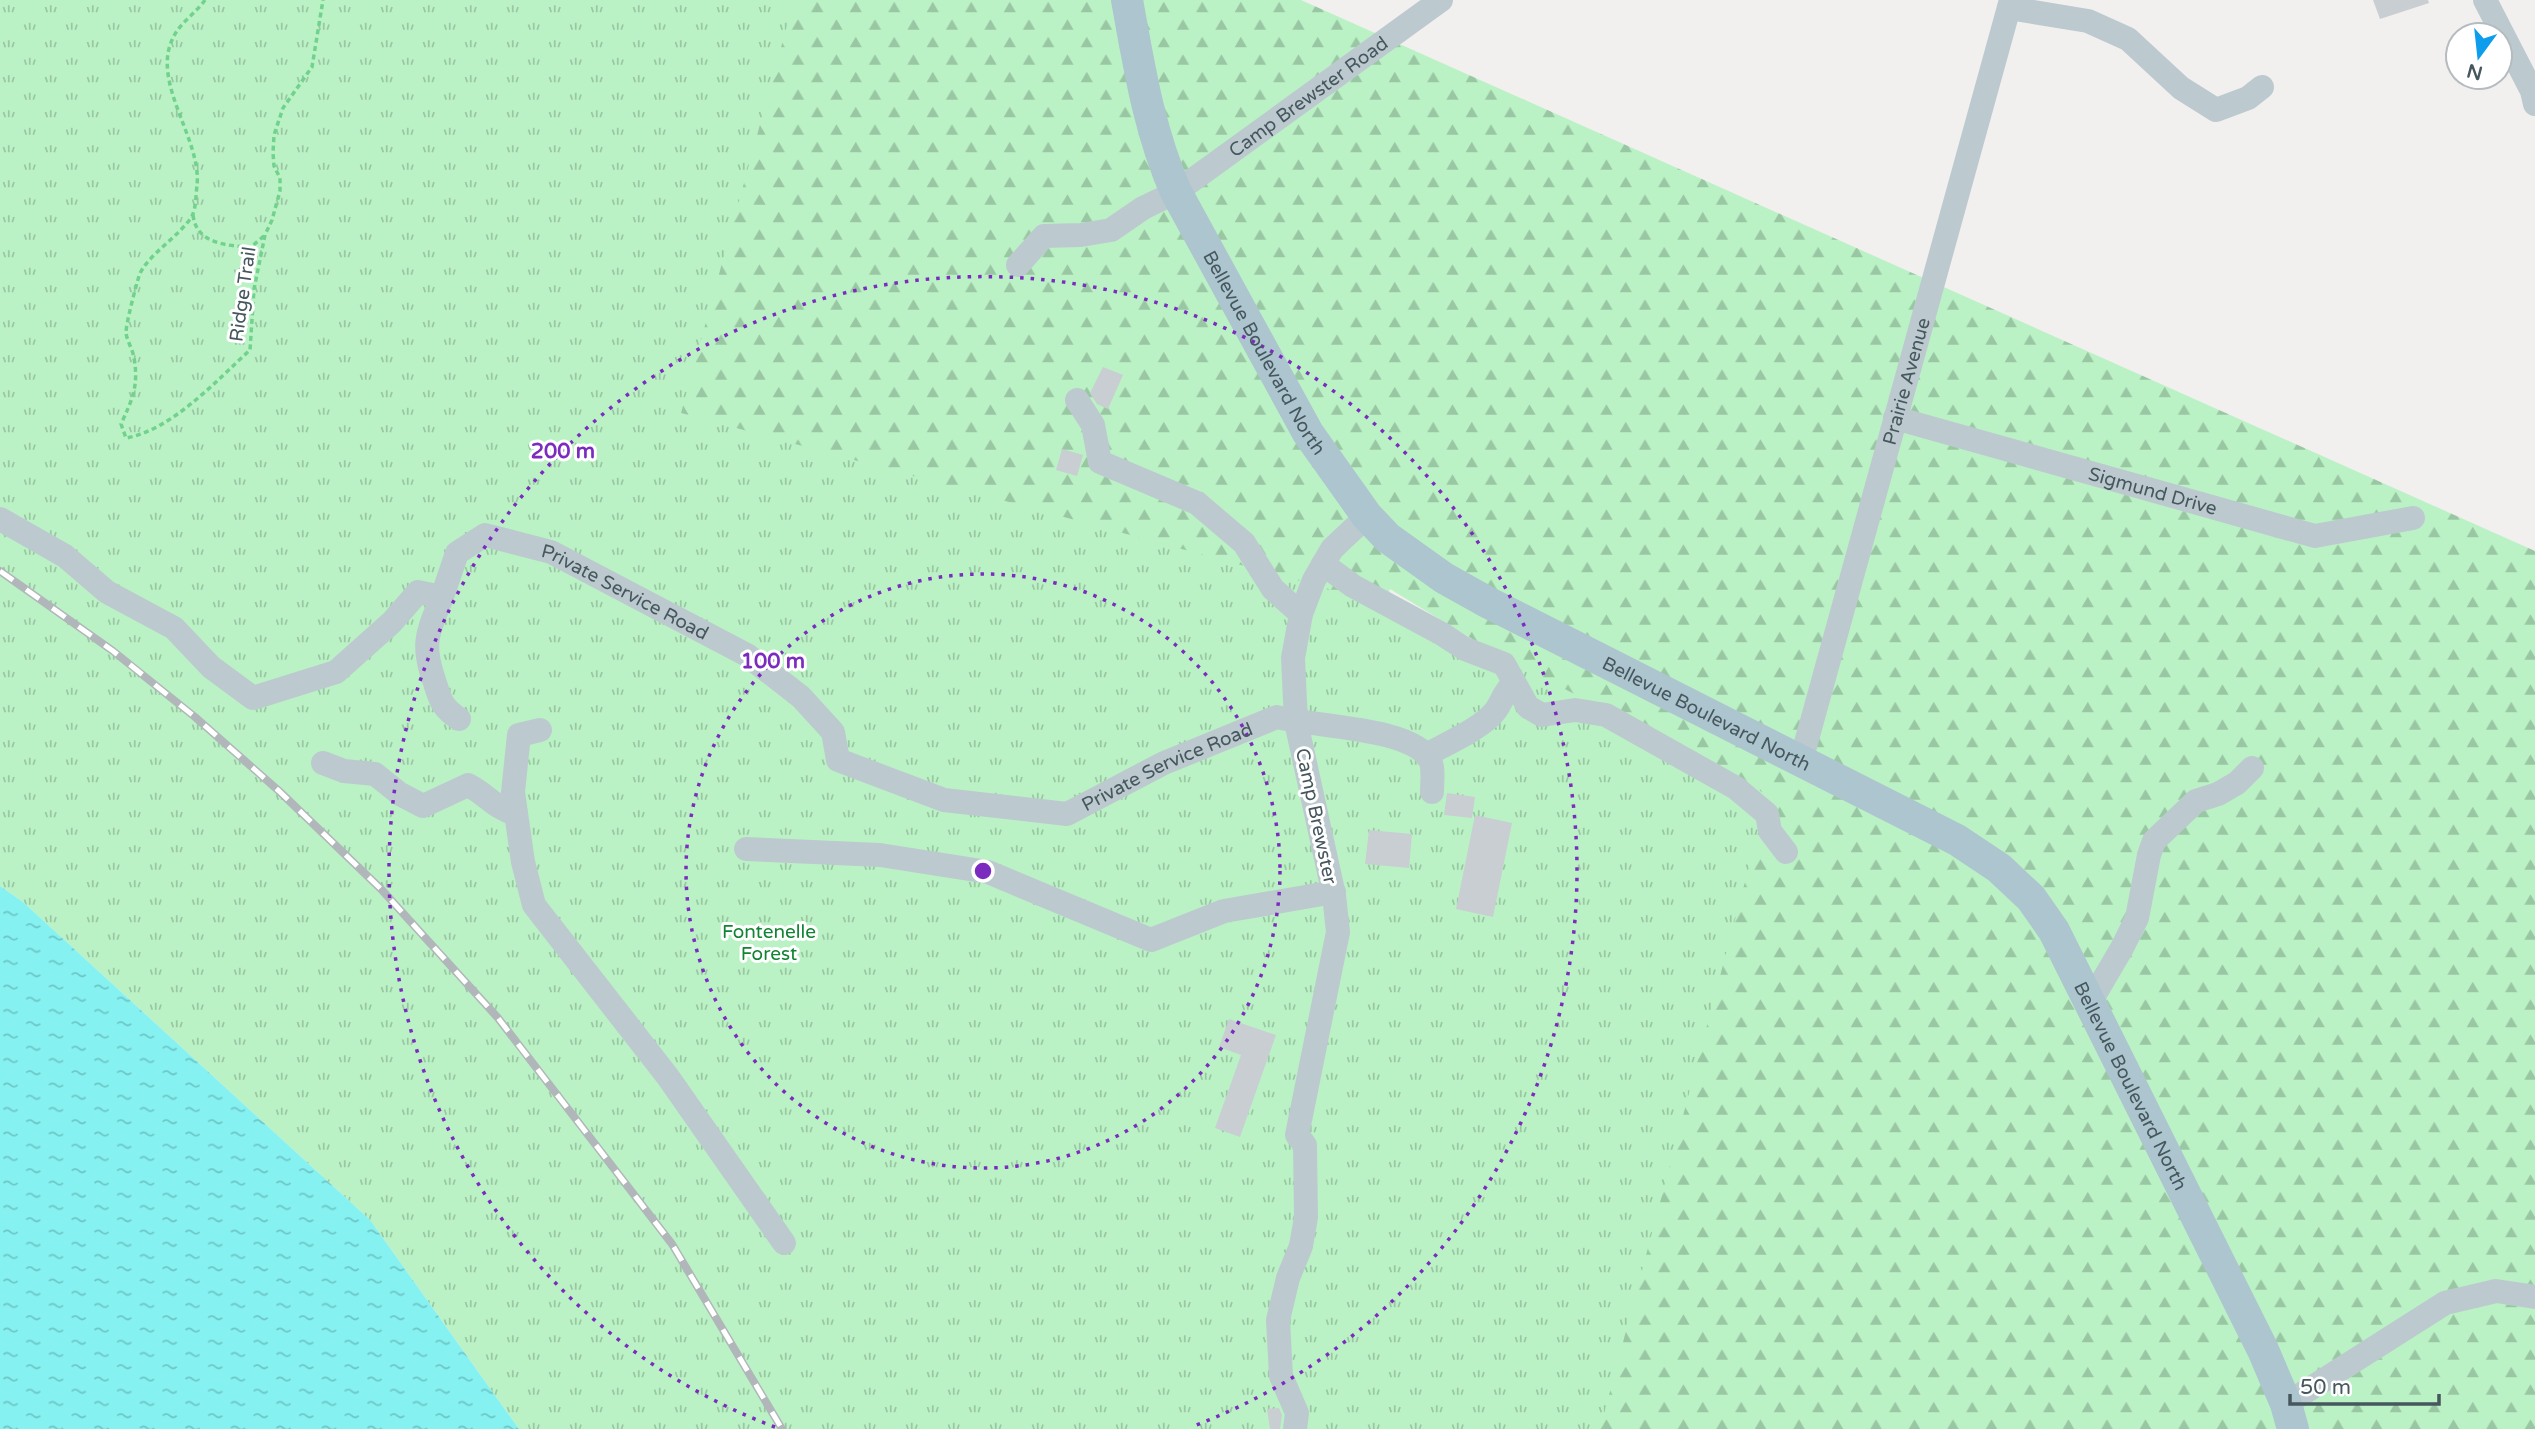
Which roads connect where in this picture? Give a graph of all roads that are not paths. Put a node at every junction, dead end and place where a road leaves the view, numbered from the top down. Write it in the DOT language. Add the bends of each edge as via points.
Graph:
graph roads {
  1 [pos="1127,0"];
  2 [pos="1441,0"];
  3 [pos="2485,0"];
  4 [pos="2010,4"];
  5 [pos="2263,87"];
  6 [pos="2535,104"];
  7 [pos="1176,192"];
  8 [pos="1018,265"];
  9 [pos="1077,400"];
  10 [pos="1895,418"];
  11 [pos="1367,516"];
  12 [pos="2413,517"];
  13 [pos="0,519"];
  14 [pos="1324,564"];
  15 [pos="442,597"];
  16 [pos="1301,614"];
  17 [pos="1514,683"];
  18 [pos="459,719"];
  19 [pos="1296,722"];
  20 [pos="540,730"];
  21 [pos="1426,755"];
  22 [pos="1801,761"];
  23 [pos="323,763"];
  24 [pos="2252,768"];
  25 [pos="1432,792"];
  26 [pos="516,814"];
  27 [pos="746,849"];
  28 [pos="1786,852"];
  29 [pos="1334,892"];
  30 [pos="2091,1001"];
  31 [pos="784,1242"];
  32 [pos="2535,1297"];
  33 [pos="2289,1417"];
  34 [pos="1296,1429"];
  1 -- 7 [label="main road, Bellevue Boulevard North" via="1146,103"];
  2 -- 7 [label="street, Camp Brewster Road"];
  3 -- 6 [label="street"];
  4 -- 5 [label="street" via="2088,20 2129,40 2181,88 2216,110"];
  4 -- 10 [label="street, Prairie Avenue"];
  7 -- 8 [label="street, Camp Brewster Road" via="1111,230 1044,236"];
  7 -- 11 [label="main road, Bellevue Boulevard North" via="1308,433"];
  9 -- 16 [label="street" via="1093,425 1100,462 1197,503 1244,543 1273,589"];
  10 -- 12 [label="street, Sigmund Drive" via="2315,536"];
  10 -- 22 [label="street, Prairie Avenue"];
  11 -- 14 [label="street, Camp Brewster"];
  11 -- 22 [label="main road, Bellevue Boulevard North" via="1388,538 1444,578"];
  13 -- 15 [label="street" via="65,556 107,592 174,628 211,667 253,698 336,672 418,592"];
  14 -- 16 [label="street, Camp Brewster"];
  14 -- 17 [label="street" via="1353,586 1465,649 1504,664"];
  15 -- 18 [label="street" via="429,630 426,657 443,708"];
  15 -- 19 [label="street, Private Service Road" via="457,553 485,535 551,552 747,655 801,697 833,732 838,760 944,800 1068,814 1164,763 1266,721 1278,717"];
  16 -- 19 [label="street, Camp Brewster" via="1293,658"];
  17 -- 21 [label="street" via="1495,711 1478,725"];
  17 -- 28 [label="street" via="1528,706 1542,715 1575,710 1606,715 1736,788 1767,814 1770,831"];
  19 -- 21 [label="street" via="1381,733 1420,748"];
  19 -- 29 [label="street, Camp Brewster"];
  20 -- 26 [label="street" via="519,735 513,792"];
  21 -- 25 [label="street" via="1432,762"];
  22 -- 30 [label="main road, Bellevue Boulevard North" via="2000,868 2031,898 2054,931"];
  23 -- 26 [label="street" via="344,771 376,774 423,806 468,785 501,810"];
  24 -- 30 [label="street" via="2237,783 2196,802 2154,841 2137,918"];
  26 -- 31 [label="street" via="534,905 668,1077"];
  27 -- 29 [label="street" via="880,856 988,872 1152,940 1224,911"];
  29 -- 34 [label="street, Camp Brewster" via="1338,932 1297,1135 1305,1145 1306,1217 1278,1320 1281,1376 1297,1413"];
  30 -- 33 [label="main road, Bellevue Boulevard North" via="2263,1350"];
  32 -- 33 [label="street" via="2496,1291 2445,1303"];
}
